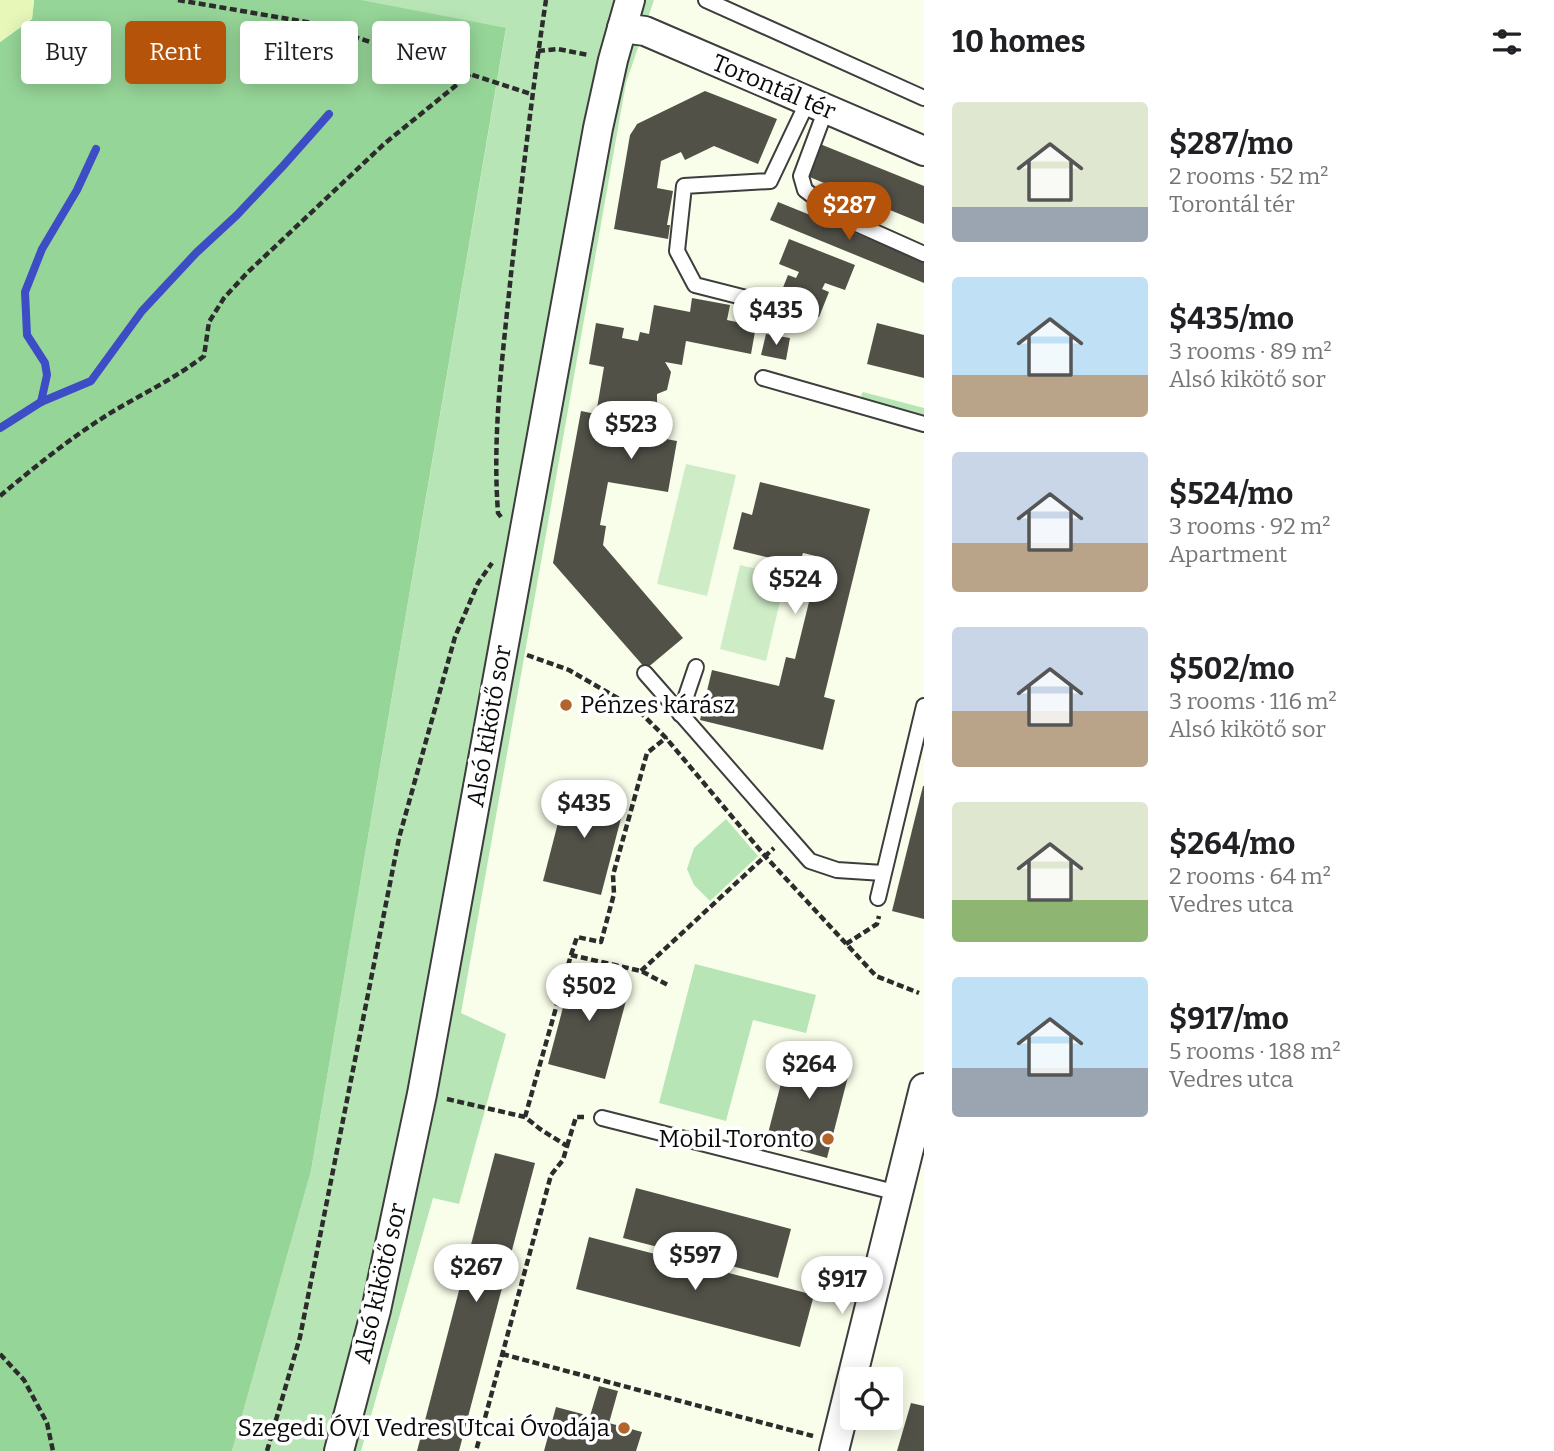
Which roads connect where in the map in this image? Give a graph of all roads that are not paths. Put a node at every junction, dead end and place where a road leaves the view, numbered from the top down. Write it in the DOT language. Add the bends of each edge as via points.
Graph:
graph roads {
  1 [pos="630,0"];
  2 [pos="706,0"];
  3 [pos="622,28"];
  4 [pos="924,98"];
  5 [pos="817,105"];
  6 [pos="924,151"];
  7 [pos="924,254"];
  8 [pos="766,303"];
  9 [pos="763,378"];
  10 [pos="924,424"];
  11 [pos="696,667"];
  12 [pos="645,673"];
  13 [pos="924,706"];
  14 [pos="680,714"];
  15 [pos="883,873"];
  16 [pos="878,898"];
  17 [pos="923,1105"];
  18 [pos="602,1118"];
  19 [pos="924,1170"];
  20 [pos="898,1193"];
  21 [pos="835,1446"];
  22 [pos="340,1451"];
  1 -- 3 [label="street, Alsó kikötő sor"];
  2 -- 4 [label="lane"];
  3 -- 5 [label="street, Torontál tér" via="645,31"];
  3 -- 22 [label="street, Alsó kikötő sor" via="598,128 422,1094 376,1310"];
  5 -- 6 [label="street, Torontál tér"];
  5 -- 7 [label="lane" via="801,176 805,190 841,217"];
  5 -- 8 [label="lane" via="769,181 684,186 677,251 695,285"];
  9 -- 10 [label="lane"];
  11 -- 14 [label="lane"];
  12 -- 14 [label="lane"];
  13 -- 15 [label="lane"];
  14 -- 15 [label="lane" via="810,861 837,870"];
  15 -- 16 [label="lane"];
  17 -- 20 [label="street"];
  18 -- 20 [label="lane"];
  19 -- 20 [label="street" via="916,1172"];
  20 -- 21 [label="street"];
}
